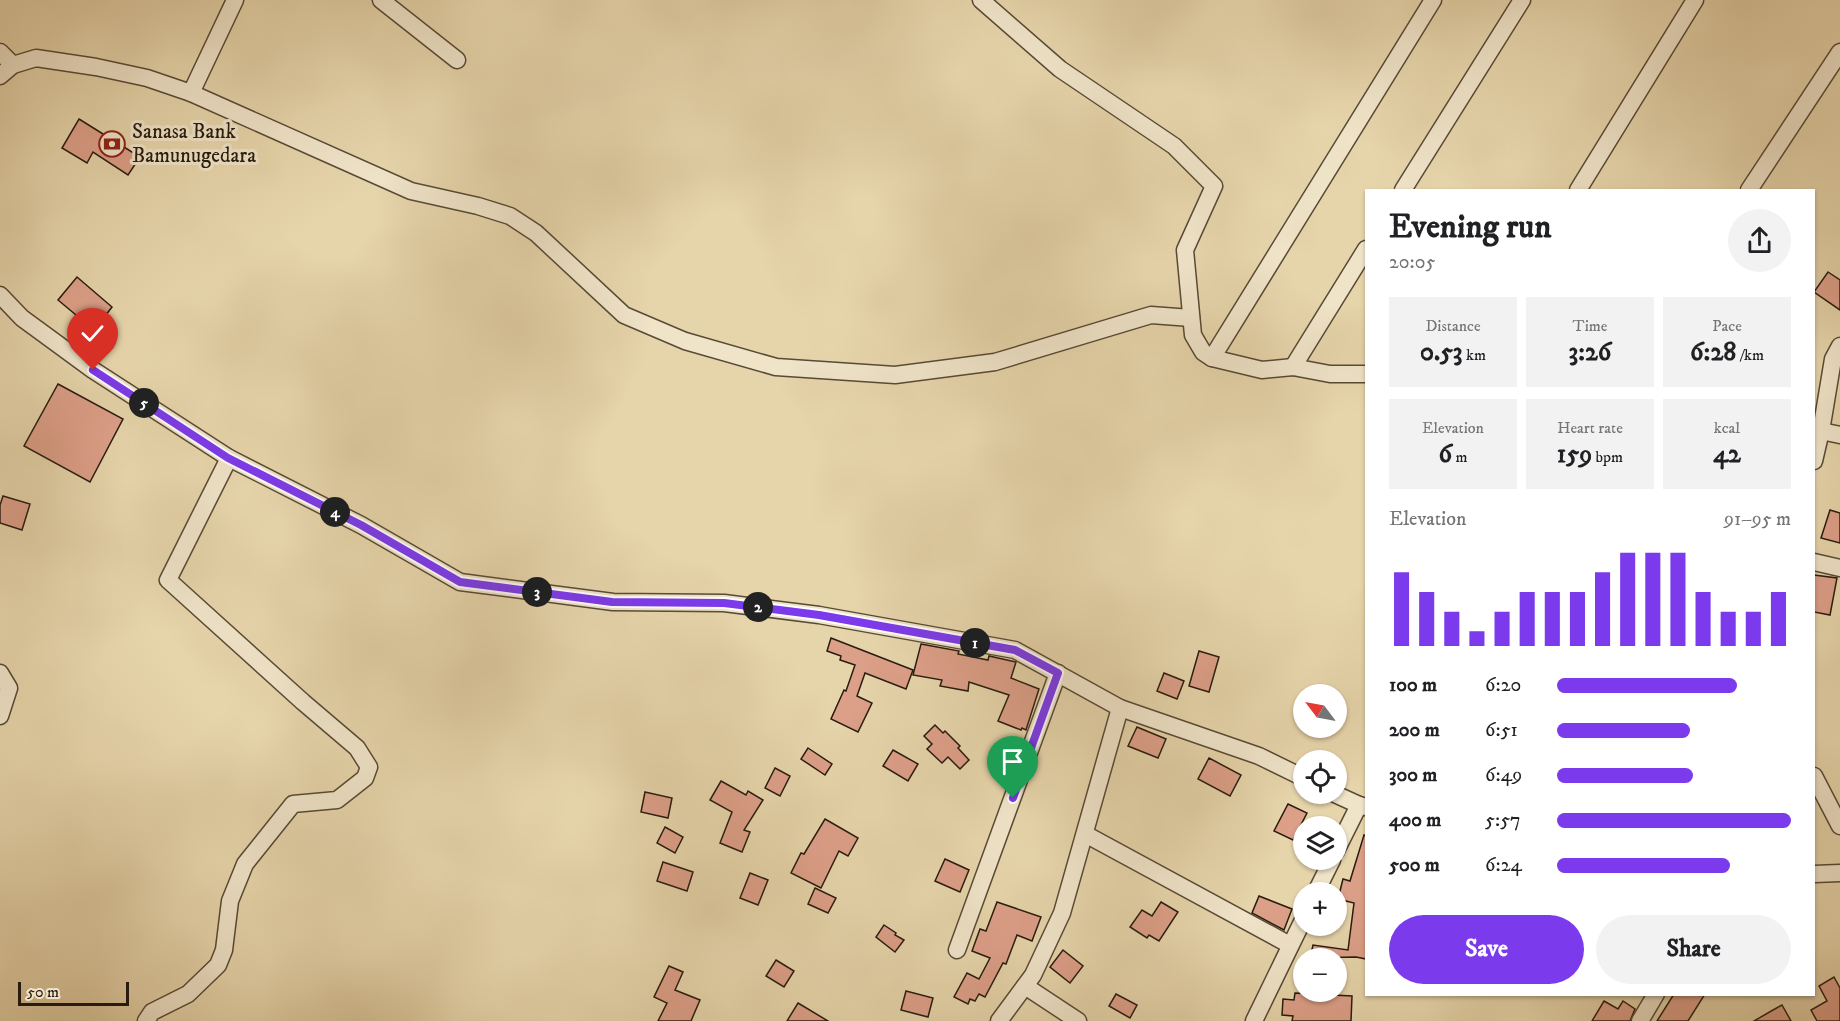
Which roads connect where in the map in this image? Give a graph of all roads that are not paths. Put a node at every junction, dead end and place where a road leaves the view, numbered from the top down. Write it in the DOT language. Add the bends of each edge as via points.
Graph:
graph roads {
  1 [pos="235,0"];
  2 [pos="381,0"];
  3 [pos="981,0"];
  4 [pos="1432,0"];
  5 [pos="1522,0"];
  6 [pos="1695,0"];
  7 [pos="0,52"];
  8 [pos="1840,52"];
  9 [pos="457,60"];
  10 [pos="14,65"];
  11 [pos="0,76"];
  12 [pos="191,93"];
  13 [pos="1404,189"];
  14 [pos="1579,189"];
  15 [pos="1750,189"];
  16 [pos="1365,251"];
  17 [pos="0,296"];
  18 [pos="1191,318"];
  19 [pos="1840,346"];
  20 [pos="1212,358"];
  21 [pos="1293,367"];
  22 [pos="1365,375"];
  23 [pos="1821,432"];
  24 [pos="1840,435"];
  25 [pos="1815,457"];
  26 [pos="228,458"];
  27 [pos="1815,562"];
  28 [pos="1840,568"];
  29 [pos="0,673"];
  30 [pos="1058,673"];
  31 [pos="1120,708"];
  32 [pos="0,716"];
  33 [pos="1293,773"];
  34 [pos="1815,778"];
  35 [pos="1347,799"];
  36 [pos="1363,806"];
  37 [pos="1840,826"];
  38 [pos="1347,833"];
  39 [pos="1085,834"];
  40 [pos="1840,873"];
  41 [pos="1815,874"];
  42 [pos="1295,936"];
  43 [pos="1290,945"];
  44 [pos="957,950"];
  45 [pos="1025,986"];
  46 [pos="1655,996"];
  47 [pos="146,1021"];
  48 [pos="999,1021"];
  49 [pos="1078,1021"];
  50 [pos="1254,1021"];
  51 [pos="1640,1021"];
  1 -- 12 [label="street"];
  2 -- 9 [label="street"];
  3 -- 18 [label="street" via="1060,69 1174,146 1214,186 1185,250"];
  4 -- 20 [label="street"];
  5 -- 13 [label="street"];
  6 -- 14 [label="street"];
  7 -- 10 [label="street"];
  8 -- 15 [label="street"];
  10 -- 11 [label="street"];
  10 -- 12 [label="street" via="36,58 96,67"];
  12 -- 18 [label="street" via="411,191 510,216 536,233 624,315 685,341 776,367 895,375 995,362 1151,315"];
  16 -- 21 [label="street"];
  17 -- 26 [label="street" via="22,318 93,370"];
  18 -- 20 [label="street" via="1193,335 1203,352"];
  19 -- 23 [label="street" via="1833,359"];
  20 -- 21 [label="street" via="1262,370"];
  21 -- 22 [label="street"];
  23 -- 24 [label="street"];
  23 -- 25 [label="street"];
  26 -- 30 [label="street" via="361,525 460,582 612,602 724,603 819,615 1015,650"];
  26 -- 47 [label="street" via="168,580 357,748 369,767 365,778 337,800 293,804 245,864 230,901 224,950 218,965 188,994 152,1012"];
  27 -- 28 [label="street"];
  29 -- 32 [label="street" via="9,688"];
  30 -- 31 [label="street"];
  30 -- 44 [label="street"];
  31 -- 33 [label="street" via="1259,756"];
  31 -- 39 [label="street"];
  34 -- 37 [label="street"];
  35 -- 36 [label="street"];
  36 -- 38 [label="street"];
  39 -- 43 [label="street"];
  39 -- 45 [label="street" via="1062,913"];
  40 -- 41 [label="street"];
  42 -- 43 [label="street"];
  43 -- 50 [label="street"];
  45 -- 48 [label="street"];
  45 -- 49 [label="street"];
  46 -- 51 [label="street"];
}
